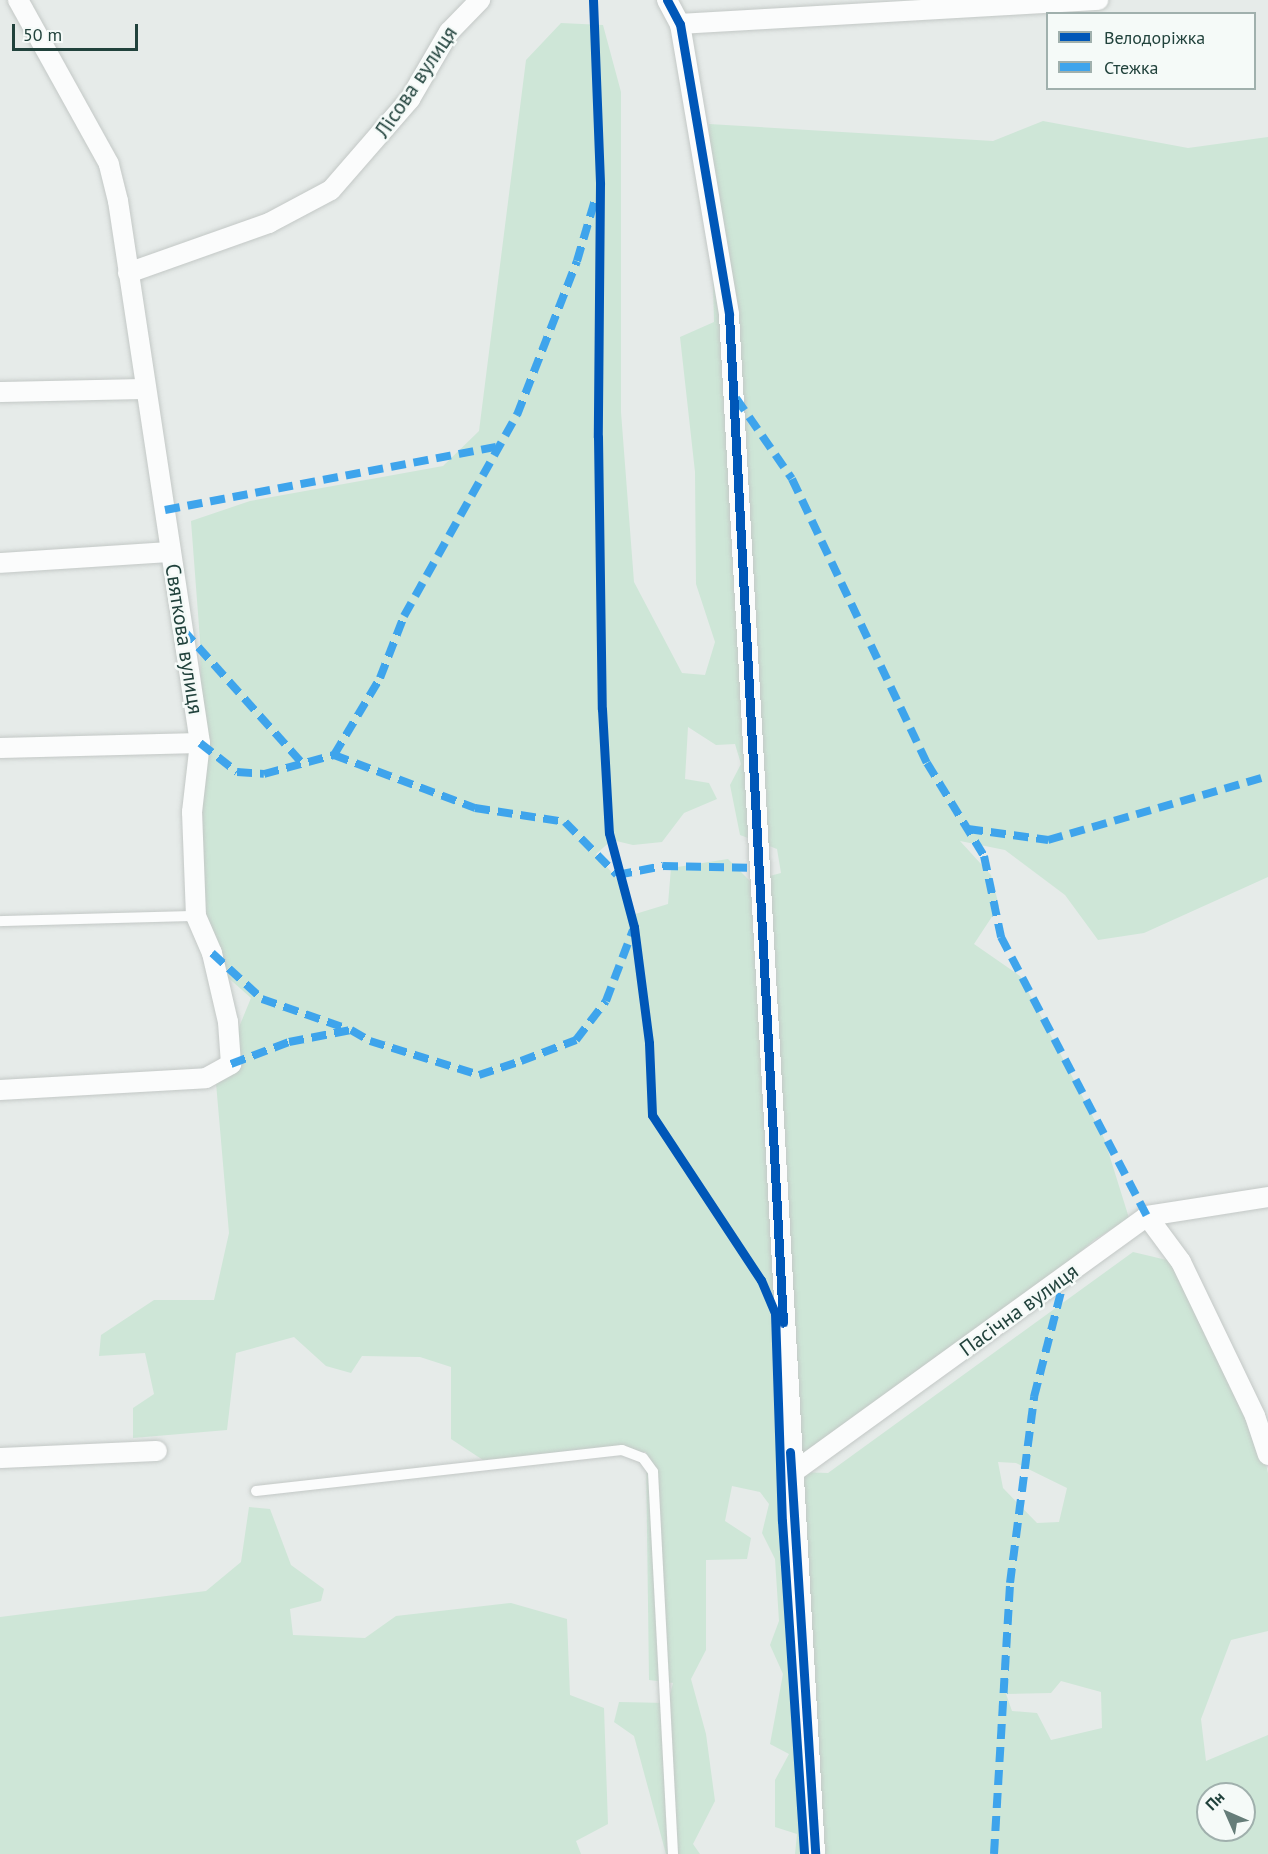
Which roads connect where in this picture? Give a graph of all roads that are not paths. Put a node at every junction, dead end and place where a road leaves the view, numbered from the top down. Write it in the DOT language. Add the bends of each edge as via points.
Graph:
graph roads {
  1 [pos="18,0"];
  2 [pos="480,0"];
  3 [pos="667,0"];
  4 [pos="1076,0"];
  5 [pos="1098,0"];
  6 [pos="680,24"];
  7 [pos="129,273"];
  8 [pos="145,388"];
  9 [pos="0,392"];
  10 [pos="171,552"];
  11 [pos="0,563"];
  12 [pos="200,743"];
  13 [pos="0,748"];
  14 [pos="196,916"];
  15 [pos="0,921"];
  16 [pos="0,1090"];
  17 [pos="1268,1197"];
  18 [pos="1147,1216"];
  19 [pos="157,1451"];
  20 [pos="1268,1455"];
  21 [pos="0,1458"];
  22 [pos="791,1474"];
  23 [pos="256,1491"];
  24 [pos="673,1854"];
  25 [pos="815,1854"];
  1 -- 7 [label="street, Святкова вулиця" via="109,164"];
  2 -- 7 [label="street, Лісова вулиця" via="449,32 410,99 331,190 269,223"];
  3 -- 6 [label="street"];
  4 -- 5 [label="street"];
  4 -- 6 [label="street"];
  6 -- 22 [label="street" via="729,315"];
  7 -- 8 [label="street, Святкова вулиця"];
  8 -- 9 [label="street"];
  8 -- 10 [label="street, Святкова вулиця"];
  10 -- 11 [label="street"];
  10 -- 12 [label="street, Святкова вулиця"];
  12 -- 13 [label="street"];
  12 -- 14 [label="street, Святкова вулиця" via="192,812"];
  14 -- 15 [label="lane"];
  14 -- 16 [label="street, Святкова вулиця" via="212,953 228,1022 231,1064 206,1078"];
  17 -- 18 [label="street, Пасічна вулиця"];
  18 -- 20 [label="street" via="1181,1262 1255,1416"];
  18 -- 22 [label="street, Пасічна вулиця"];
  19 -- 21 [label="street"];
  22 -- 25 [label="street"];
  23 -- 24 [label="lane" via="622,1450 643,1458 654,1472"];
}
